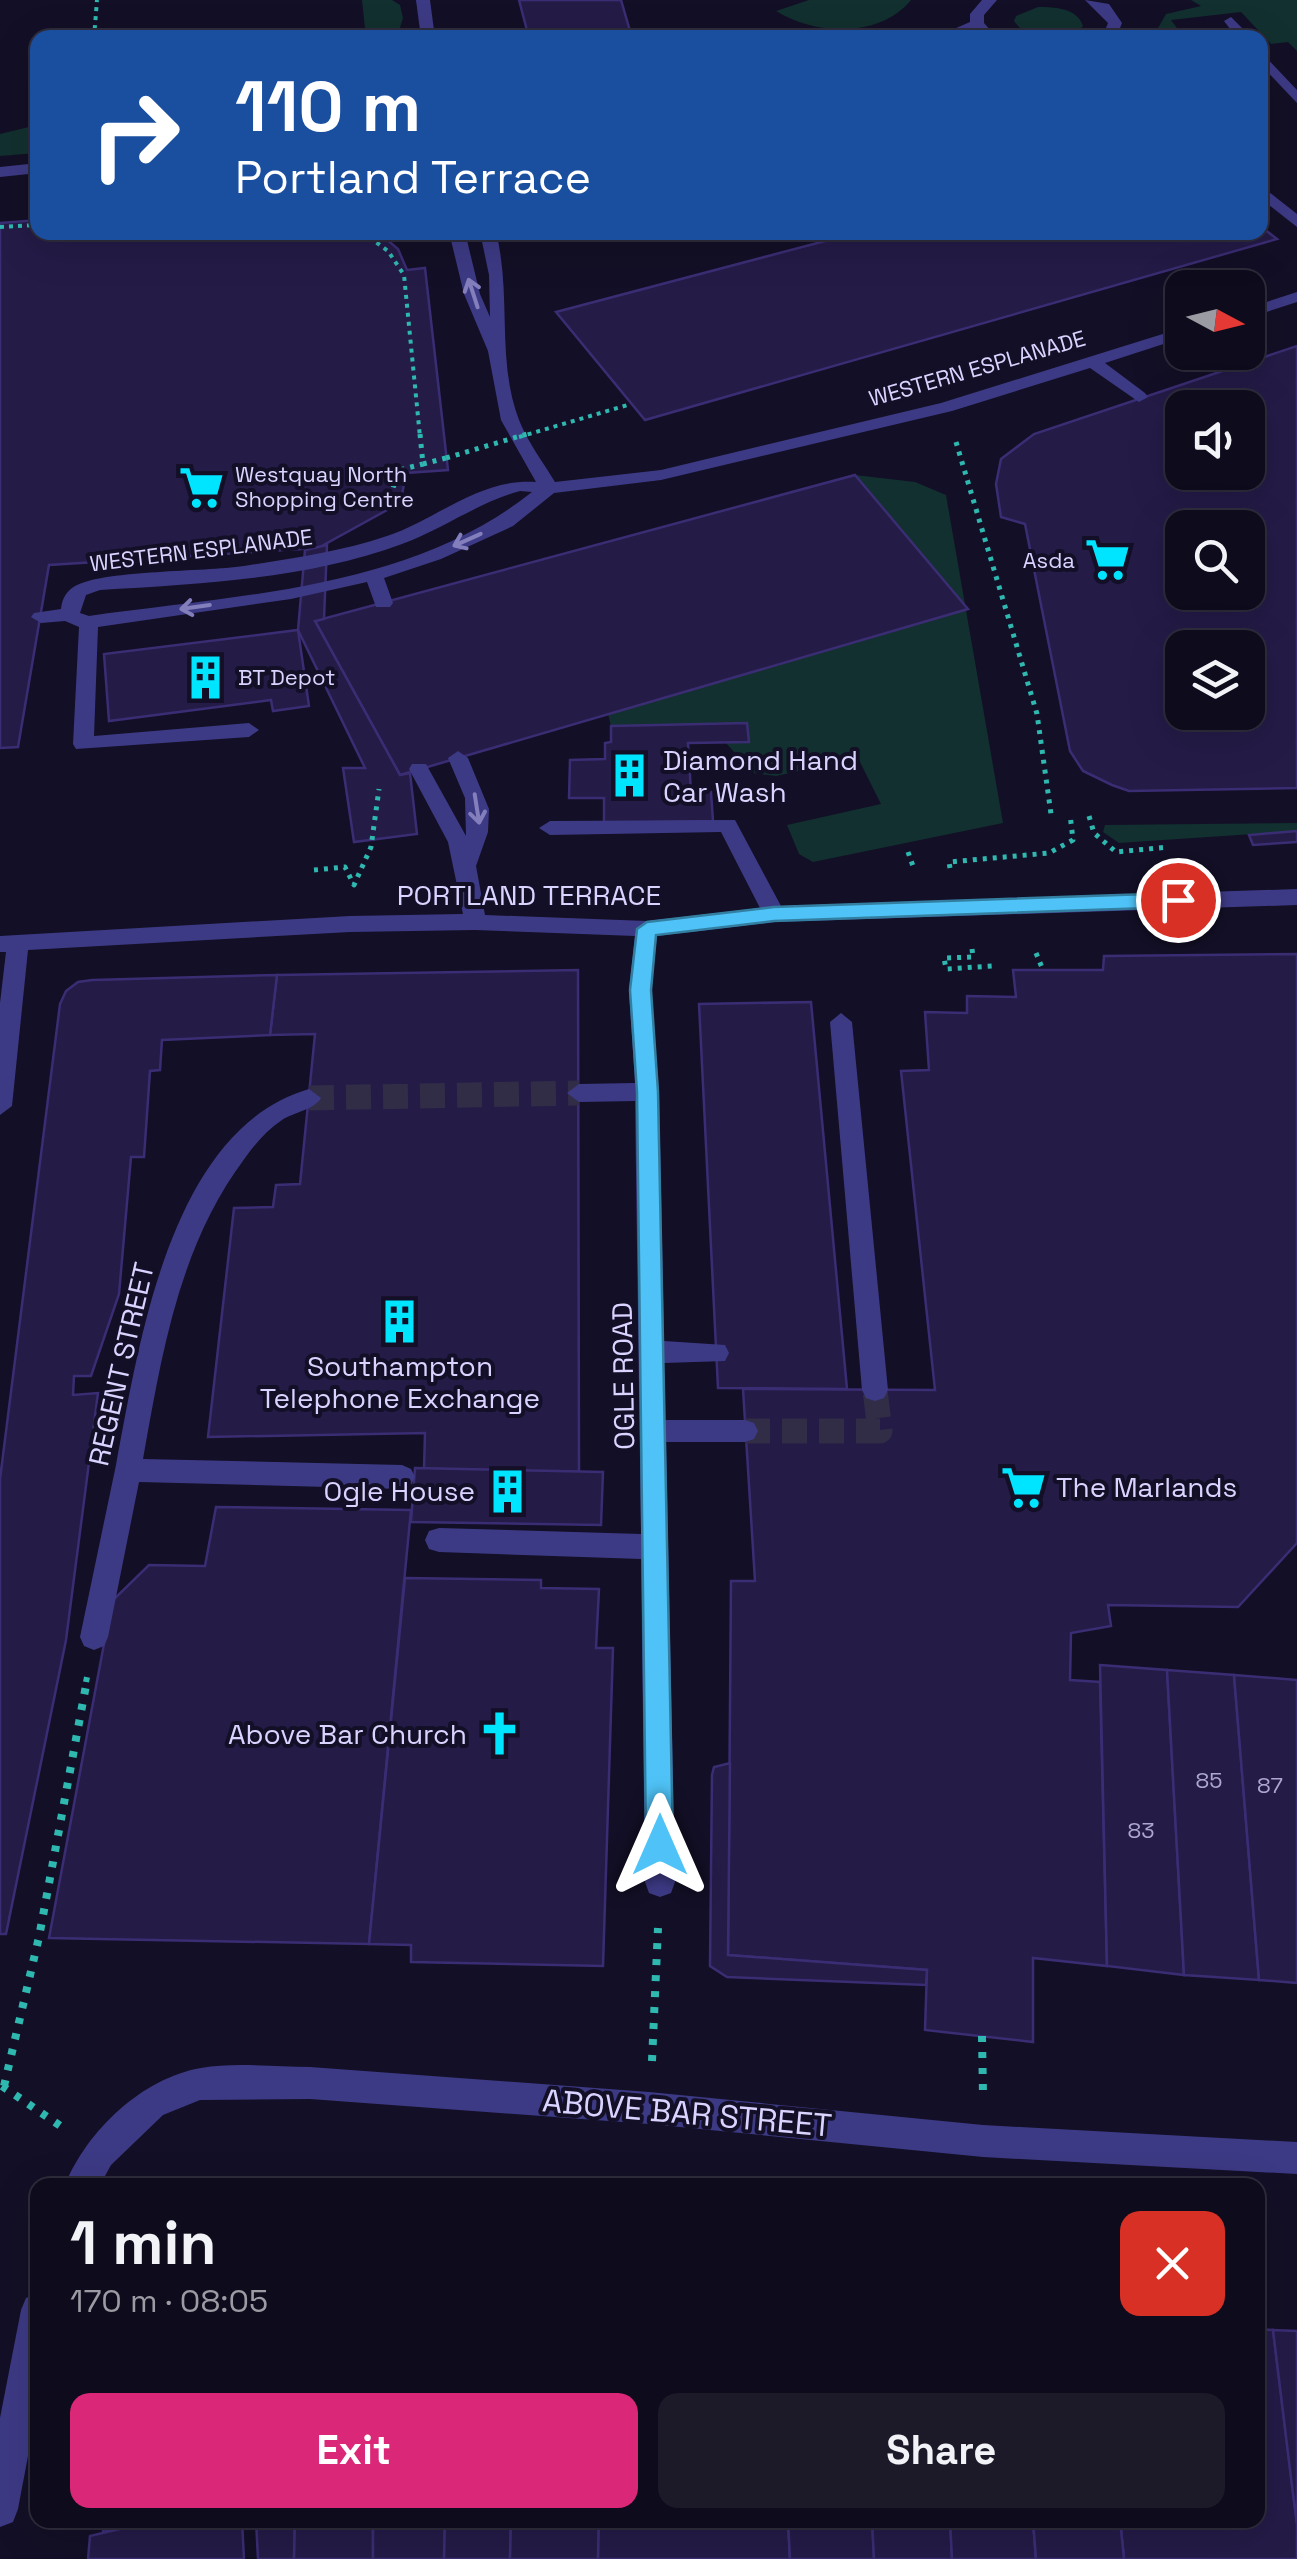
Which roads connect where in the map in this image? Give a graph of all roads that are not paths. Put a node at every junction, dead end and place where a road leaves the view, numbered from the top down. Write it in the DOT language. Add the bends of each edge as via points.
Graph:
graph roads {
  1 [pos="423,0"];
  2 [pos="990,0"];
  3 [pos="1092,0"];
  4 [pos="1231,21"];
  5 [pos="977,24"];
  6 [pos="426,30"];
  7 [pos="961,30"];
  8 [pos="983,30"];
  9 [pos="1113,30"];
  10 [pos="1238,30"];
  11 [pos="1268,64"];
  12 [pos="1277,75"];
  13 [pos="1268,76"];
  14 [pos="1297,81"];
  15 [pos="1297,99"];
  16 [pos="30,169"];
  17 [pos="2,172"];
  18 [pos="1268,197"];
  19 [pos="1297,222"];
  20 [pos="459,240"];
  21 [pos="490,240"];
  22 [pos="1297,298"];
  23 [pos="1265,308"];
  24 [pos="1165,338"];
  25 [pos="497,351"];
  26 [pos="1092,361"];
  27 [pos="1139,397"];
  28 [pos="549,488"];
  29 [pos="128,560"];
  30 [pos="374,574"];
  31 [pos="128,581"];
  32 [pos="383,603"];
  33 [pos="41,617"];
  34 [pos="79,618"];
  35 [pos="249,730"];
  36 [pos="458,758"];
  37 [pos="419,770"];
  38 [pos="550,828"];
  39 [pos="468,862"];
  40 [pos="1297,897"];
  41 [pos="774,914"];
  42 [pos="475,922"];
  43 [pos="647,929"];
  44 [pos="9,944"];
  45 [pos="840,1022"];
  46 [pos="578,1092"];
  47 [pos="647,1092"];
  48 [pos="308,1098"];
  49 [pos="0,1106"];
  50 [pos="653,1352"];
  51 [pos="716,1353"];
  52 [pos="874,1390"];
  53 [pos="745,1430"];
  54 [pos="654,1431"];
  55 [pos="128,1470"];
  56 [pos="402,1477"];
  57 [pos="440,1540"];
  58 [pos="656,1546"];
  59 [pos="94,1637"];
  60 [pos="660,1882"];
  61 [pos="1297,2158"];
  62 [pos="85,2178"];
  63 [pos="30,2352"];
  64 [pos="0,2508"];
  1 -- 6 [label="street"];
  2 -- 5 [label="street"];
  3 -- 9 [label="street" via="1112,15"];
  4 -- 10 [label="street"];
  5 -- 7 [label="street"];
  5 -- 8 [label="street"];
  11 -- 12 [label="street"];
  12 -- 13 [label="street"];
  12 -- 14 [label="street"];
  12 -- 15 [label="street"];
  16 -- 17 [label="street"];
  18 -- 19 [label="street"];
  25 -- 20 [label="street, one-way" via="472,294"];
  21 -- 25 [label="street" via="501,305"];
  22 -- 23 [label="street"];
  24 -- 26 [label="street, WESTERN ESPLANADE"];
  25 -- 28 [label="street" via="510,420"];
  26 -- 27 [label="street"];
  26 -- 28 [label="street, WESTERN ESPLANADE" via="946,407 660,475"];
  28 -- 30 [label="street, WESTERN ESPLANADE, one-way" via="506,522"];
  28 -- 31 [label="street, WESTERN ESPLANADE" via="520,486 481,496 366,551"];
  29 -- 31 [label="street"];
  30 -- 32 [label="street"];
  30 -- 34 [label="street, WESTERN ESPLANADE, one-way" via="306,590"];
  31 -- 34 [label="street, WESTERN ESPLANADE" via="79,591 71,602"];
  33 -- 34 [label="street"];
  34 -- 35 [label="street" via="83,744"];
  36 -- 39 [label="street, one-way" via="481,810 480,835"];
  37 -- 39 [label="street"];
  38 -- 41 [label="street" via="728,825"];
  39 -- 42 [label="street"];
  40 -- 41 [label="street, PORTLAND TERRACE"];
  41 -- 43 [label="street, PORTLAND TERRACE"];
  42 -- 43 [label="street, PORTLAND TERRACE"];
  42 -- 44 [label="street, PORTLAND TERRACE"];
  43 -- 47 [label="street, OGLE ROAD" via="640,990"];
  44 -- 49 [label="street"];
  45 -- 52 [label="street"];
  46 -- 47 [label="street"];
  47 -- 50 [label="street, OGLE ROAD"];
  48 -- 55 [label="street, REGENT STREET" via="286,1103 259,1122 210,1184 179,1248 154,1329"];
  50 -- 51 [label="street"];
  50 -- 54 [label="street, OGLE ROAD"];
  53 -- 54 [label="street"];
  54 -- 58 [label="street, OGLE ROAD"];
  55 -- 56 [label="street"];
  55 -- 59 [label="street, REGENT STREET"];
  57 -- 58 [label="street"];
  58 -- 60 [label="street, OGLE ROAD"];
  61 -- 62 [label="street, ABOVE BAR STREET" via="983,2141 310,2083 200,2084 152,2103"];
  63 -- 64 [label="street"];
}
